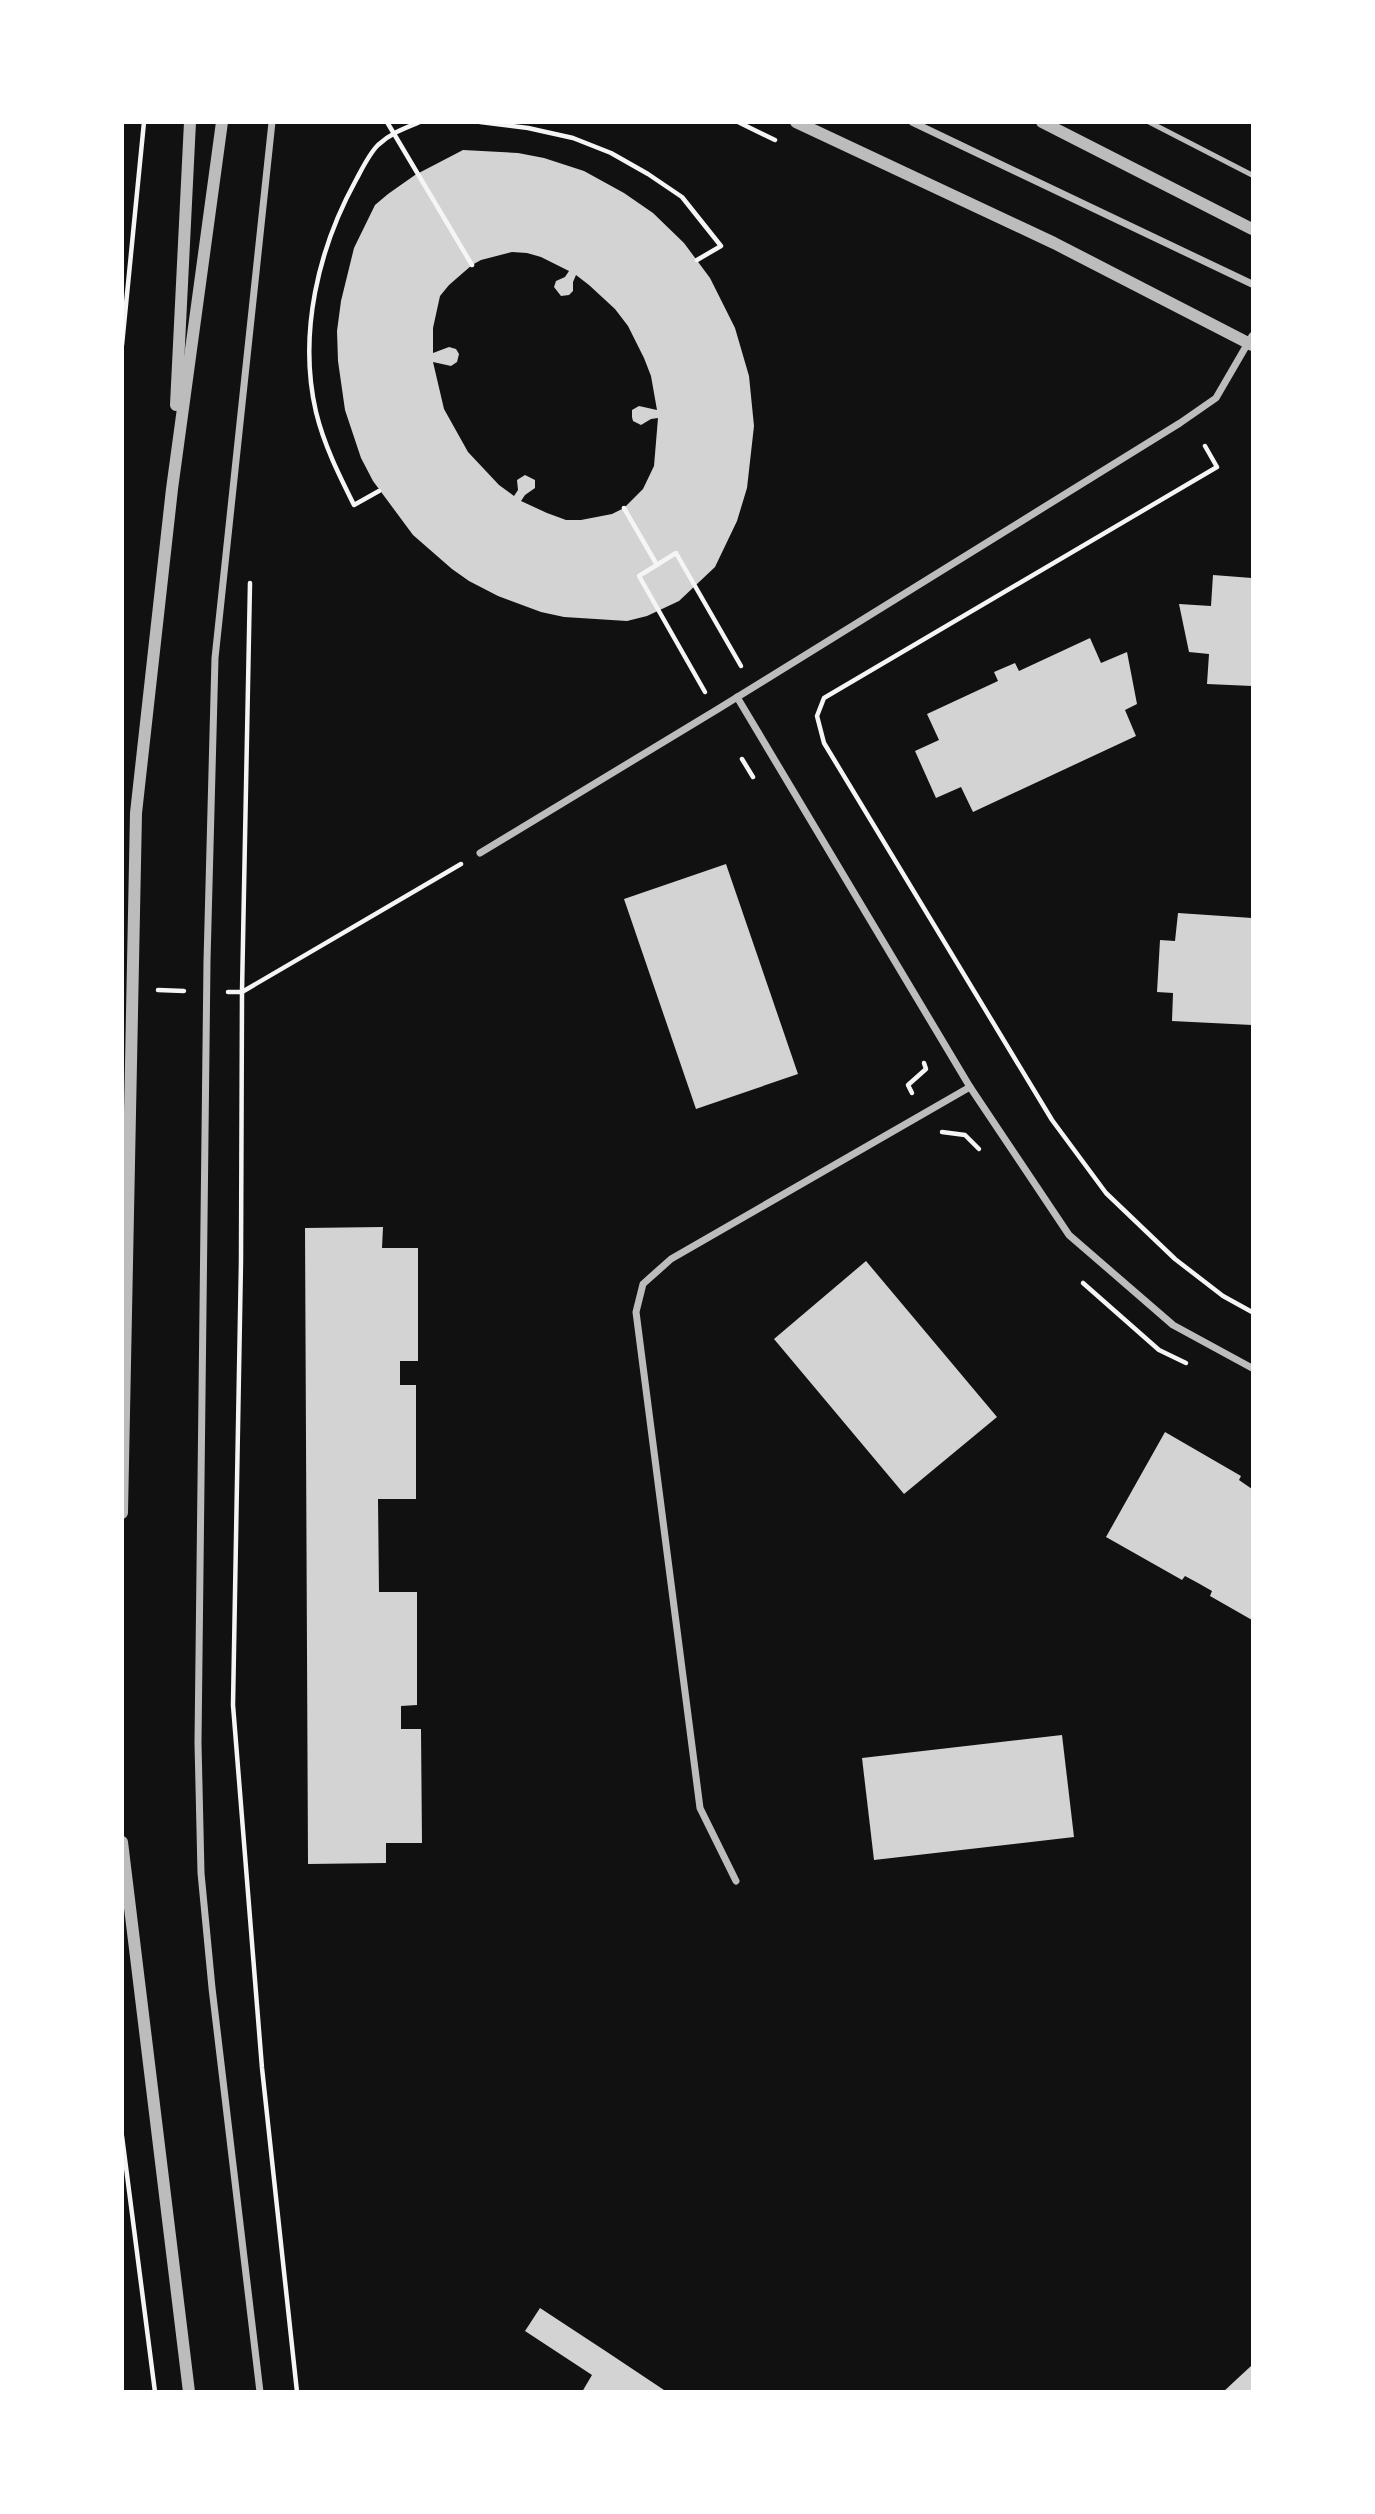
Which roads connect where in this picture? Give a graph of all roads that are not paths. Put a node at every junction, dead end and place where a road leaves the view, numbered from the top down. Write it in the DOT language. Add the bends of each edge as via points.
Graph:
graph roads {
  1 [pos="190,122"];
  2 [pos="222,122"];
  3 [pos="272,122"];
  4 [pos="796,122"];
  5 [pos="912,122"];
  6 [pos="1042,122"];
  7 [pos="1149,122"];
  8 [pos="1252,175"];
  9 [pos="1252,229"];
  10 [pos="1252,284"];
  11 [pos="1251,342"];
  12 [pos="172,489"];
  13 [pos="737,698"];
  14 [pos="480,853"];
  15 [pos="970,1087"];
  16 [pos="1252,1368"];
  17 [pos="122,1513"];
  18 [pos="122,1842"];
  19 [pos="736,1881"];
  20 [pos="190,2392"];
  21 [pos="260,2392"];
  1 -- 12 [label="street"];
  2 -- 12 [label="street"];
  3 -- 21 [label="street" via="215,658 198,1742 201,1873"];
  4 -- 11 [label="street"];
  5 -- 10 [label="street"];
  6 -- 9 [label="street"];
  7 -- 8 [label="lane"];
  11 -- 13 [label="street" via="1216,398"];
  12 -- 17 [label="street" via="136,813"];
  13 -- 14 [label="street"];
  13 -- 15 [label="street"];
  15 -- 16 [label="street" via="1069,1235 1173,1325"];
  15 -- 19 [label="street" via="671,1259 643,1284 636,1312 700,1808"];
  18 -- 20 [label="street"];
}
